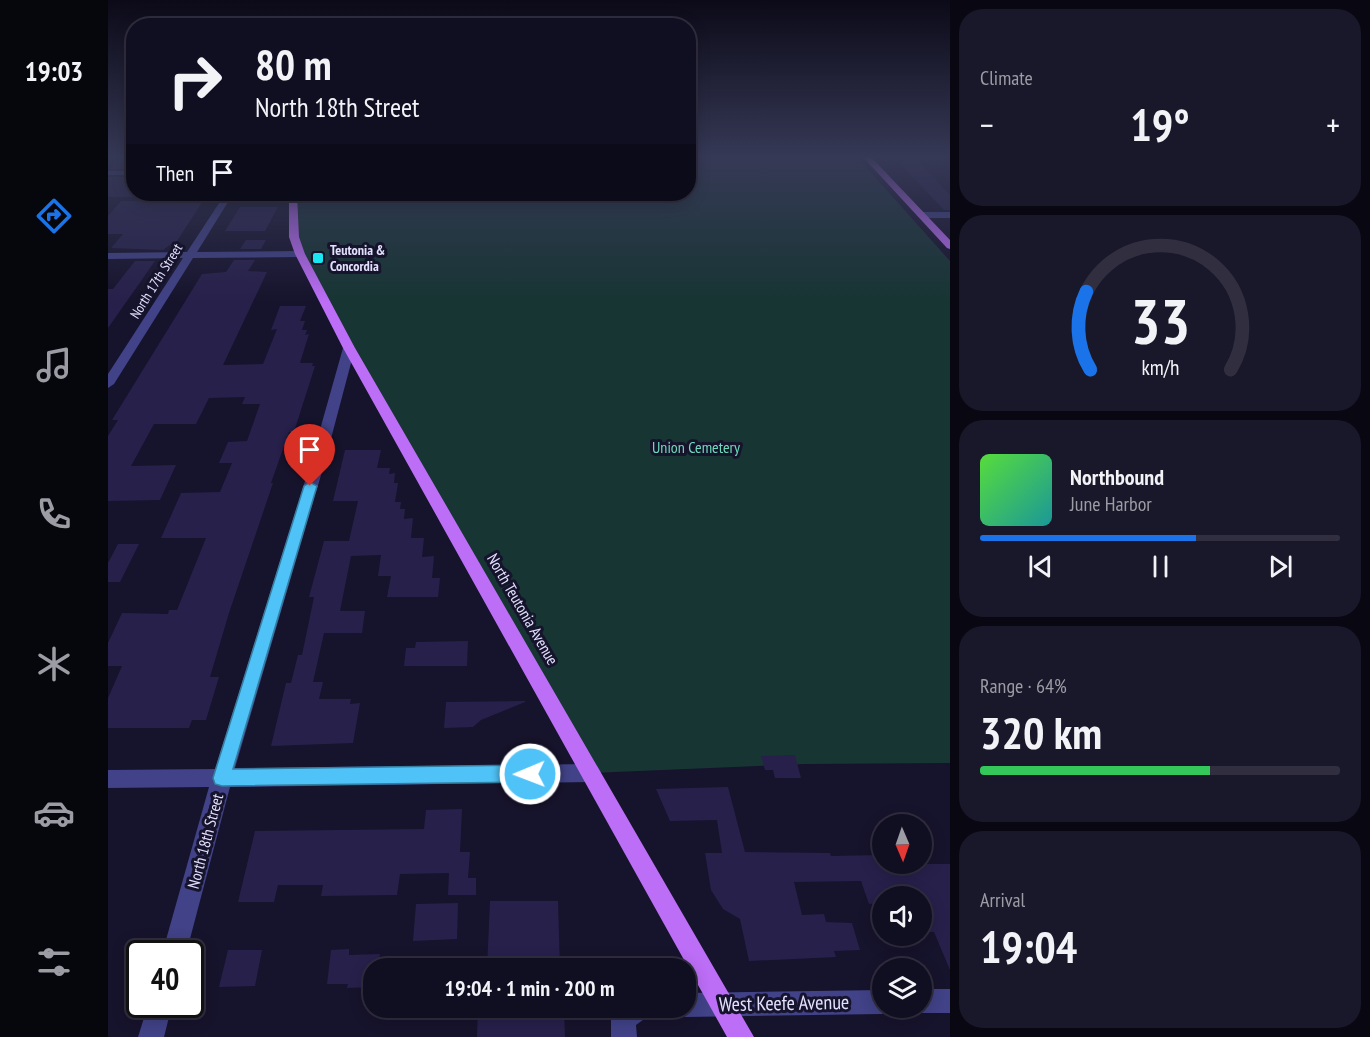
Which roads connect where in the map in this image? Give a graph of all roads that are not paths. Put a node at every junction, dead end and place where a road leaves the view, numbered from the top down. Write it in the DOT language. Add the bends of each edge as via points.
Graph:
graph roads {
  1 [pos="222,205"];
  2 [pos="293,205"];
  3 [pos="912,205"];
  4 [pos="921,215"];
  5 [pos="950,215"];
  6 [pos="950,246"];
  7 [pos="300,254"];
  8 [pos="108,256"];
  9 [pos="190,256"];
  10 [pos="349,348"];
  11 [pos="108,384"];
  12 [pos="591,773"];
  13 [pos="222,778"];
  14 [pos="108,779"];
  15 [pos="178,940"];
  16 [pos="932,1001"];
  17 [pos="950,1001"];
  18 [pos="872,1002"];
  19 [pos="722,1004"];
  20 [pos="696,1005"];
  21 [pos="156,1018"];
  22 [pos="151,1037"];
  23 [pos="741,1037"];
  1 -- 9 [label="street, North 17th Street"];
  2 -- 7 [label="main road, North Teutonia Avenue" via="294,237"];
  3 -- 4 [label="main road"];
  4 -- 5 [label="street"];
  4 -- 6 [label="main road"];
  7 -- 9 [label="street"];
  7 -- 10 [label="main road, North Teutonia Avenue"];
  8 -- 9 [label="street"];
  9 -- 11 [label="street, North 17th Street"];
  10 -- 12 [label="main road, North Teutonia Avenue"];
  10 -- 13 [label="street, North 18th Street"];
  12 -- 13 [label="street"];
  12 -- 19 [label="main road, North Teutonia Avenue"];
  13 -- 14 [label="street"];
  13 -- 15 [label="street, North 18th Street"];
  16 -- 17 [label="street"];
  18 -- 19 [label="street, West Keefe Avenue"];
  19 -- 20 [label="street, West Keefe Avenue"];
  19 -- 23 [label="main road, North Teutonia Avenue"];
  21 -- 22 [label="street"];
}
